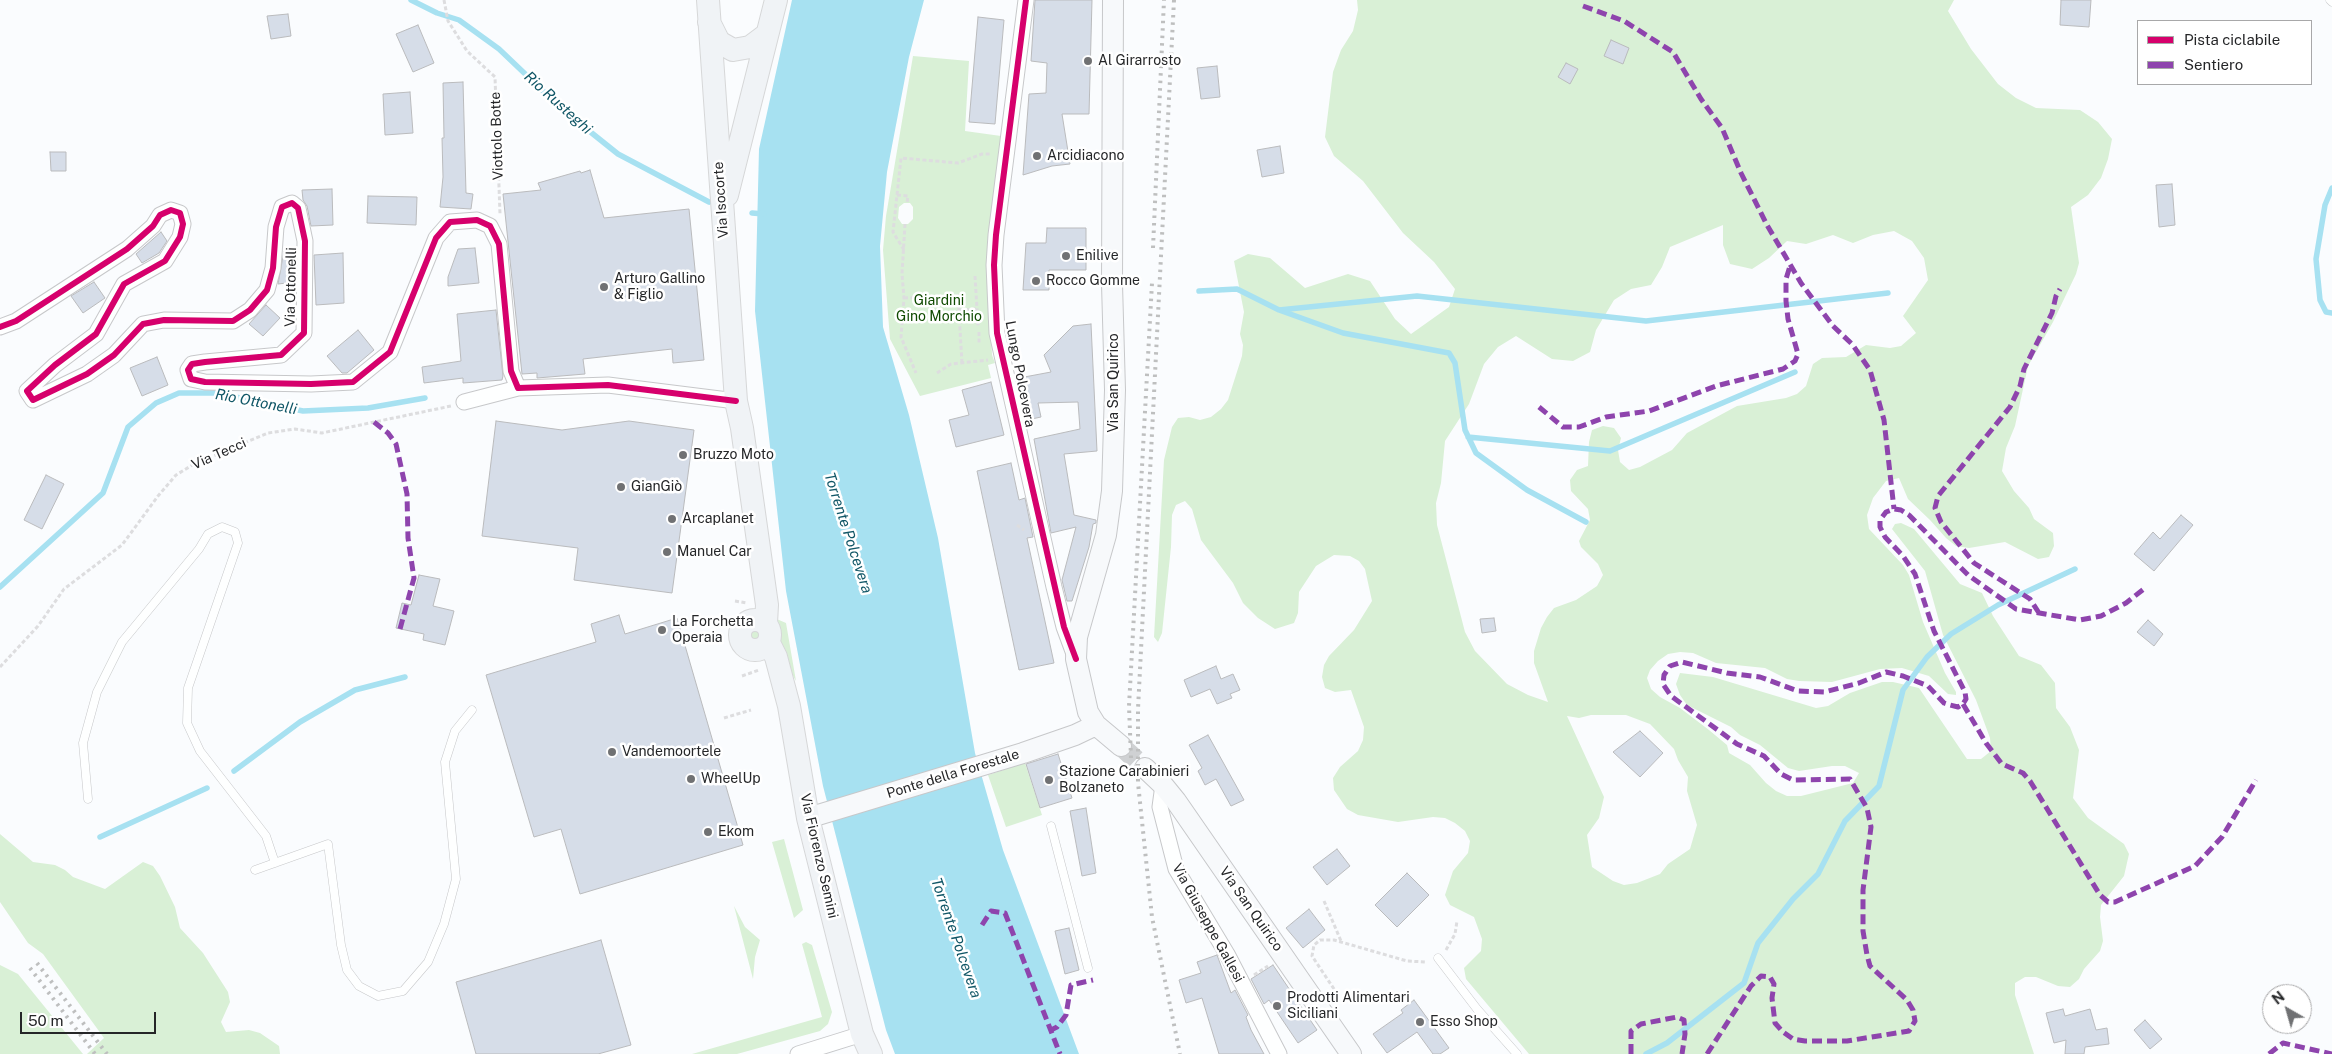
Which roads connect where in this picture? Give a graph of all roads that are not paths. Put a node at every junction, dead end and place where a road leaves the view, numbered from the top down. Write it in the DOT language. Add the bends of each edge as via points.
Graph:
graph roads {
  1 [pos="776,0"];
  2 [pos="1026,0"];
  3 [pos="1113,0"];
  4 [pos="708,11"];
  5 [pos="766,35"];
  6 [pos="722,218"];
  7 [pos="0,327"];
  8 [pos="518,388"];
  9 [pos="736,400"];
  10 [pos="464,402"];
  11 [pos="1076,659"];
  12 [pos="472,710"];
  13 [pos="1096,724"];
  14 [pos="1121,746"];
  15 [pos="1146,768"];
  16 [pos="1163,785"];
  17 [pos="88,799"];
  18 [pos="808,818"];
  19 [pos="1051,826"];
  20 [pos="275,863"];
  21 [pos="255,870"];
  22 [pos="1438,958"];
  23 [pos="1088,968"];
  24 [pos="865,1047"];
  25 [pos="798,1054"];
  26 [pos="1279,1054"];
  27 [pos="1351,1054"];
  28 [pos="1517,1054"];
  1 -- 5 [label="main road"];
  2 -- 11 [label="street, Lungo Polcevera" via="996,235 997,333 1054,587"];
  3 -- 11 [label="main road, Via San Quirico" via="1115,390 1112,491 1106,535 1077,637"];
  4 -- 5 [label="main road" via="720,42 733,50 750,47"];
  4 -- 6 [label="main road, Via Isocorte"];
  5 -- 6 [label="main road"];
  6 -- 9 [label="main road, Via Isocorte"];
  7 -- 8 [label="street, Via Ottonelli" via="127,249 153,226 160,215 171,210 180,213 183,224 180,237 165,261 124,284 96,334 27,391 33,400 87,374 114,355 143,324 164,320 233,321 250,310 267,290 273,268 276,227 282,207 292,203 298,208 305,241 304,333 281,356 192,364 188,370 191,379 311,384 353,382 390,352 436,238 450,222 477,220 490,226 499,244 511,372"];
  8 -- 9 [label="street" via="608,385"];
  8 -- 10 [label="street"];
  9 -- 18 [label="main road, Via Fiorenzo Semini" via="742,428 764,634 789,706"];
  11 -- 13 [label="main road, Via San Quirico" via="1088,712"];
  12 -- 20 [label="lane" via="455,731 445,762 456,879 444,924 428,962 403,991 378,996 359,986 347,970 328,844"];
  13 -- 14 [label="main road, Via San Quirico"];
  13 -- 18 [label="main road, Ponte della Forestale" via="1075,736"];
  15 -- 16 [label="main road, Via San Quirico"];
  16 -- 26 [label="street, Via Giuseppe Gallesi" via="1160,807 1176,869 1227,954"];
  16 -- 27 [label="main road, Via San Quirico"];
  17 -- 20 [label="lane" via="83,743 97,692 122,642 208,534 222,527 235,532 238,543 188,688 187,723 200,752 266,836"];
  18 -- 24 [label="main road, Via Fiorenzo Semini"];
  19 -- 23 [label="lane"];
  20 -- 21 [label="lane"];
  22 -- 28 [label="lane"];
  24 -- 25 [label="street"];
}
